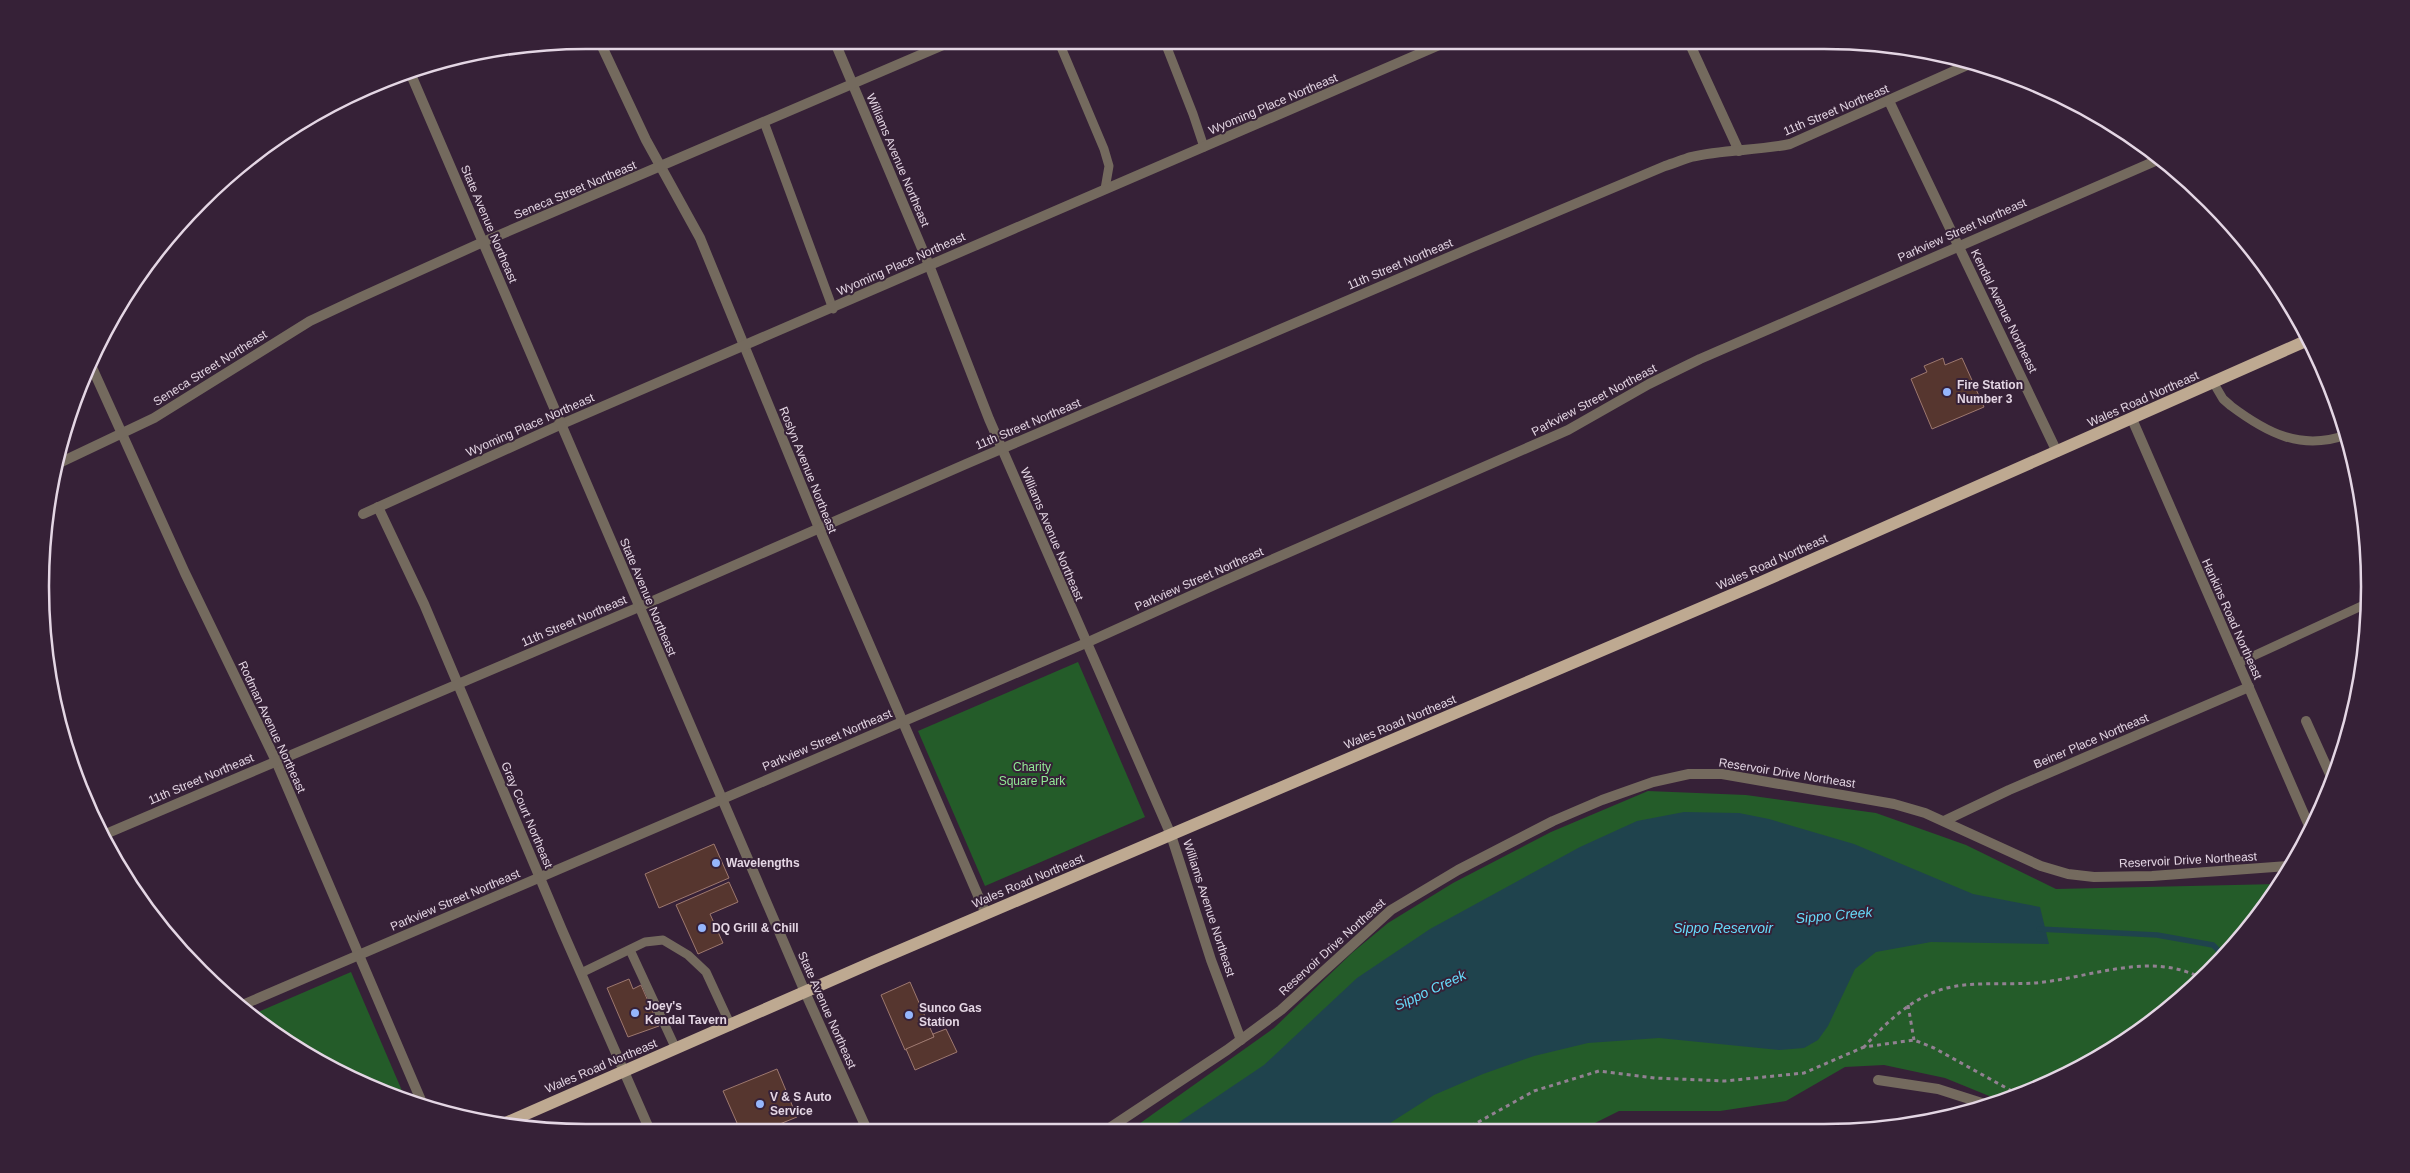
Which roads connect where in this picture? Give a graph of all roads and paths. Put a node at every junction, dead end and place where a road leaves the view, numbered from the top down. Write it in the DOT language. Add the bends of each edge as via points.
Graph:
graph roads {
  1 [pos="603,49"];
  2 [pos="838,49"];
  3 [pos="930,49"];
  4 [pos="1062,49"];
  5 [pos="1168,49"];
  6 [pos="1430,49"];
  7 [pos="1692,49"];
  8 [pos="1963,67"];
  9 [pos="411,78"];
  10 [pos="853,84"];
  11 [pos="1889,101"];
  12 [pos="764,122"];
  13 [pos="1204,147"];
  14 [pos="1739,151"];
  15 [pos="2153,162"];
  16 [pos="662,166"];
  17 [pos="1105,189"];
  18 [pos="483,242"];
  19 [pos="1959,246"];
  20 [pos="929,265"];
  21 [pos="832,309"];
  22 [pos="2302,342"];
  23 [pos="744,347"];
  24 [pos="94,372"];
  25 [pos="2213,382"];
  26 [pos="2132,419"];
  27 [pos="562,424"];
  28 [pos="121,435"];
  29 [pos="2340,436"];
  30 [pos="1002,449"];
  31 [pos="2057,452"];
  32 [pos="64,461"];
  33 [pos="378,507"];
  34 [pos="363,514"];
  35 [pos="818,528"];
  36 [pos="2360,606"];
  37 [pos="639,607"];
  38 [pos="1086,643"];
  39 [pos="2238,663"];
  40 [pos="458,683"];
  41 [pos="2248,687"];
  42 [pos="903,721"];
  43 [pos="2306,721"];
  44 [pos="276,761"];
  45 [pos="2328,771"];
  46 [pos="723,799"];
  47 [pos="1944,820"];
  48 [pos="2307,821"];
  49 [pos="109,833"];
  50 [pos="1171,834"];
  51 [pos="2282,866"];
  52 [pos="540,878"];
  53 [pos="986,914"];
  54 [pos="630,950"];
  55 [pos="358,955"];
  56 [pos="581,973"];
  57 [pos="2195,976"];
  58 [pos="805,992"];
  59 [pos="247,1003"];
  60 [pos="1908,1005"];
  61 [pos="730,1026"];
  62 [pos="1241,1040"];
  63 [pos="1914,1040"];
  64 [pos="1864,1047"];
  65 [pos="676,1049"];
  66 [pos="625,1071"];
  67 [pos="1878,1080"];
  68 [pos="2010,1090"];
  69 [pos="420,1098"];
  70 [pos="1977,1102"];
  71 [pos="513,1120"];
  72 [pos="647,1124"];
  73 [pos="864,1124"];
  74 [pos="1115,1124"];
  75 [pos="1475,1124"];
  1 -- 16 [label="street, Roslyn Avenue Northeast" via="646,140"];
  2 -- 10 [label="street, Williams Avenue Northeast"];
  3 -- 10 [label="street, Seneca Street Northeast"];
  4 -- 17 [label="lane" via="1110,166"];
  5 -- 13 [label="lane"];
  6 -- 13 [label="street, Wyoming Place Northeast"];
  7 -- 14 [label="street"];
  8 -- 11 [label="street, 11th Street Northeast"];
  9 -- 18 [label="street, State Avenue Northeast"];
  10 -- 12 [label="street, Seneca Street Northeast"];
  10 -- 20 [label="street, Williams Avenue Northeast"];
  11 -- 14 [label="street, 11th Street Northeast" via="1790,144 1765,150"];
  11 -- 19 [label="street, Kendal Avenue Northeast"];
  12 -- 16 [label="street, Seneca Street Northeast"];
  12 -- 21 [label="lane"];
  13 -- 17 [label="street, Wyoming Place Northeast"];
  14 -- 30 [label="street, 11th Street Northeast" via="1692,157 1665,166"];
  15 -- 19 [label="street, Parkview Street Northeast"];
  16 -- 18 [label="street, Seneca Street Northeast"];
  16 -- 23 [label="street, Roslyn Avenue Northeast" via="700,238"];
  17 -- 20 [label="street, Wyoming Place Northeast"];
  18 -- 27 [label="street, State Avenue Northeast"];
  18 -- 28 [label="street, Seneca Street Northeast" via="310,321"];
  19 -- 31 [label="street, Kendal Avenue Northeast"];
  19 -- 38 [label="street, Parkview Street Northeast" via="1700,359 1568,430"];
  20 -- 21 [label="street, Wyoming Place Northeast"];
  20 -- 30 [label="street, Williams Avenue Northeast"];
  21 -- 23 [label="street, Wyoming Place Northeast"];
  22 -- 25 [label="main road, Wales Road Northeast"];
  23 -- 27 [label="street, Wyoming Place Northeast"];
  23 -- 35 [label="street, Roslyn Avenue Northeast"];
  24 -- 28 [label="street, Rodman Avenue Northeast"];
  25 -- 26 [label="main road, Wales Road Northeast"];
  25 -- 29 [label="lane" via="2231,406 2284,436 2313,442"];
  26 -- 31 [label="main road, Wales Road Northeast"];
  26 -- 39 [label="street, Hankins Road Northeast"];
  27 -- 33 [label="street, Wyoming Place Northeast"];
  27 -- 37 [label="street, State Avenue Northeast"];
  28 -- 32 [label="street, Seneca Street Northeast"];
  28 -- 44 [label="street, Rodman Avenue Northeast"];
  30 -- 35 [label="street, 11th Street Northeast"];
  30 -- 38 [label="street, Williams Avenue Northeast"];
  31 -- 50 [label="main road, Wales Road Northeast"];
  33 -- 34 [label="street, Wyoming Place Northeast"];
  33 -- 40 [label="street, Gray Court Northeast"];
  35 -- 37 [label="street, 11th Street Northeast"];
  35 -- 42 [label="street, Roslyn Avenue Northeast"];
  36 -- 39 [label="lane"];
  37 -- 40 [label="street, 11th Street Northeast"];
  37 -- 46 [label="street, State Avenue Northeast"];
  38 -- 42 [label="street, Parkview Street Northeast"];
  38 -- 50 [label="street, Williams Avenue Northeast"];
  39 -- 41 [label="street, Hankins Road Northeast"];
  40 -- 44 [label="street, 11th Street Northeast"];
  40 -- 52 [label="street, Gray Court Northeast"];
  41 -- 47 [label="street, Beiner Place Northeast"];
  41 -- 48 [label="street, Hankins Road Northeast"];
  42 -- 46 [label="street, Parkview Street Northeast"];
  42 -- 53 [label="street, Roslyn Avenue Northeast"];
  43 -- 45 [label="street"];
  44 -- 49 [label="street, 11th Street Northeast"];
  44 -- 55 [label="street, Rodman Avenue Northeast"];
  46 -- 52 [label="street, Parkview Street Northeast"];
  46 -- 58 [label="street, State Avenue Northeast"];
  47 -- 51 [label="street, Reservoir Drive Northeast" via="2041,866 2068,874 2152,876"];
  47 -- 62 [label="street, Reservoir Drive Northeast" via="1894,804 1722,774 1689,774 1653,782 1553,821 1458,870 1391,910 1281,1010"];
  50 -- 53 [label="main road, Wales Road Northeast"];
  50 -- 62 [label="street, Williams Avenue Northeast" via="1211,960"];
  52 -- 55 [label="street, Parkview Street Northeast"];
  52 -- 56 [label="street, Gray Court Northeast"];
  53 -- 58 [label="main road, Wales Road Northeast"];
  54 -- 56 [label="lane"];
  54 -- 61 [label="lane" via="645,942 663,940 688,955 706,972"];
  54 -- 65 [label="lane"];
  55 -- 59 [label="street, Parkview Street Northeast"];
  55 -- 69 [label="street, Rodman Avenue Northeast"];
  56 -- 66 [label="street, Gray Court Northeast"];
  57 -- 60 [label="path" via="2163,967 2133,967 2036,983 1943,989"];
  58 -- 61 [label="main road, Wales Road Northeast"];
  58 -- 73 [label="street, State Avenue Northeast"];
  60 -- 63 [label="path"];
  60 -- 64 [label="path"];
  61 -- 65 [label="main road, Wales Road Northeast"];
  62 -- 74 [label="street, Reservoir Drive Northeast"];
  63 -- 64 [label="path"];
  63 -- 68 [label="path"];
  64 -- 75 [label="path" via="1804,1073 1725,1081 1656,1078 1600,1071 1534,1091"];
  65 -- 66 [label="main road, Wales Road Northeast"];
  66 -- 71 [label="main road, Wales Road Northeast"];
  66 -- 72 [label="street, Gray Court Northeast"];
  67 -- 70 [label="street" via="1938,1089"];
}
